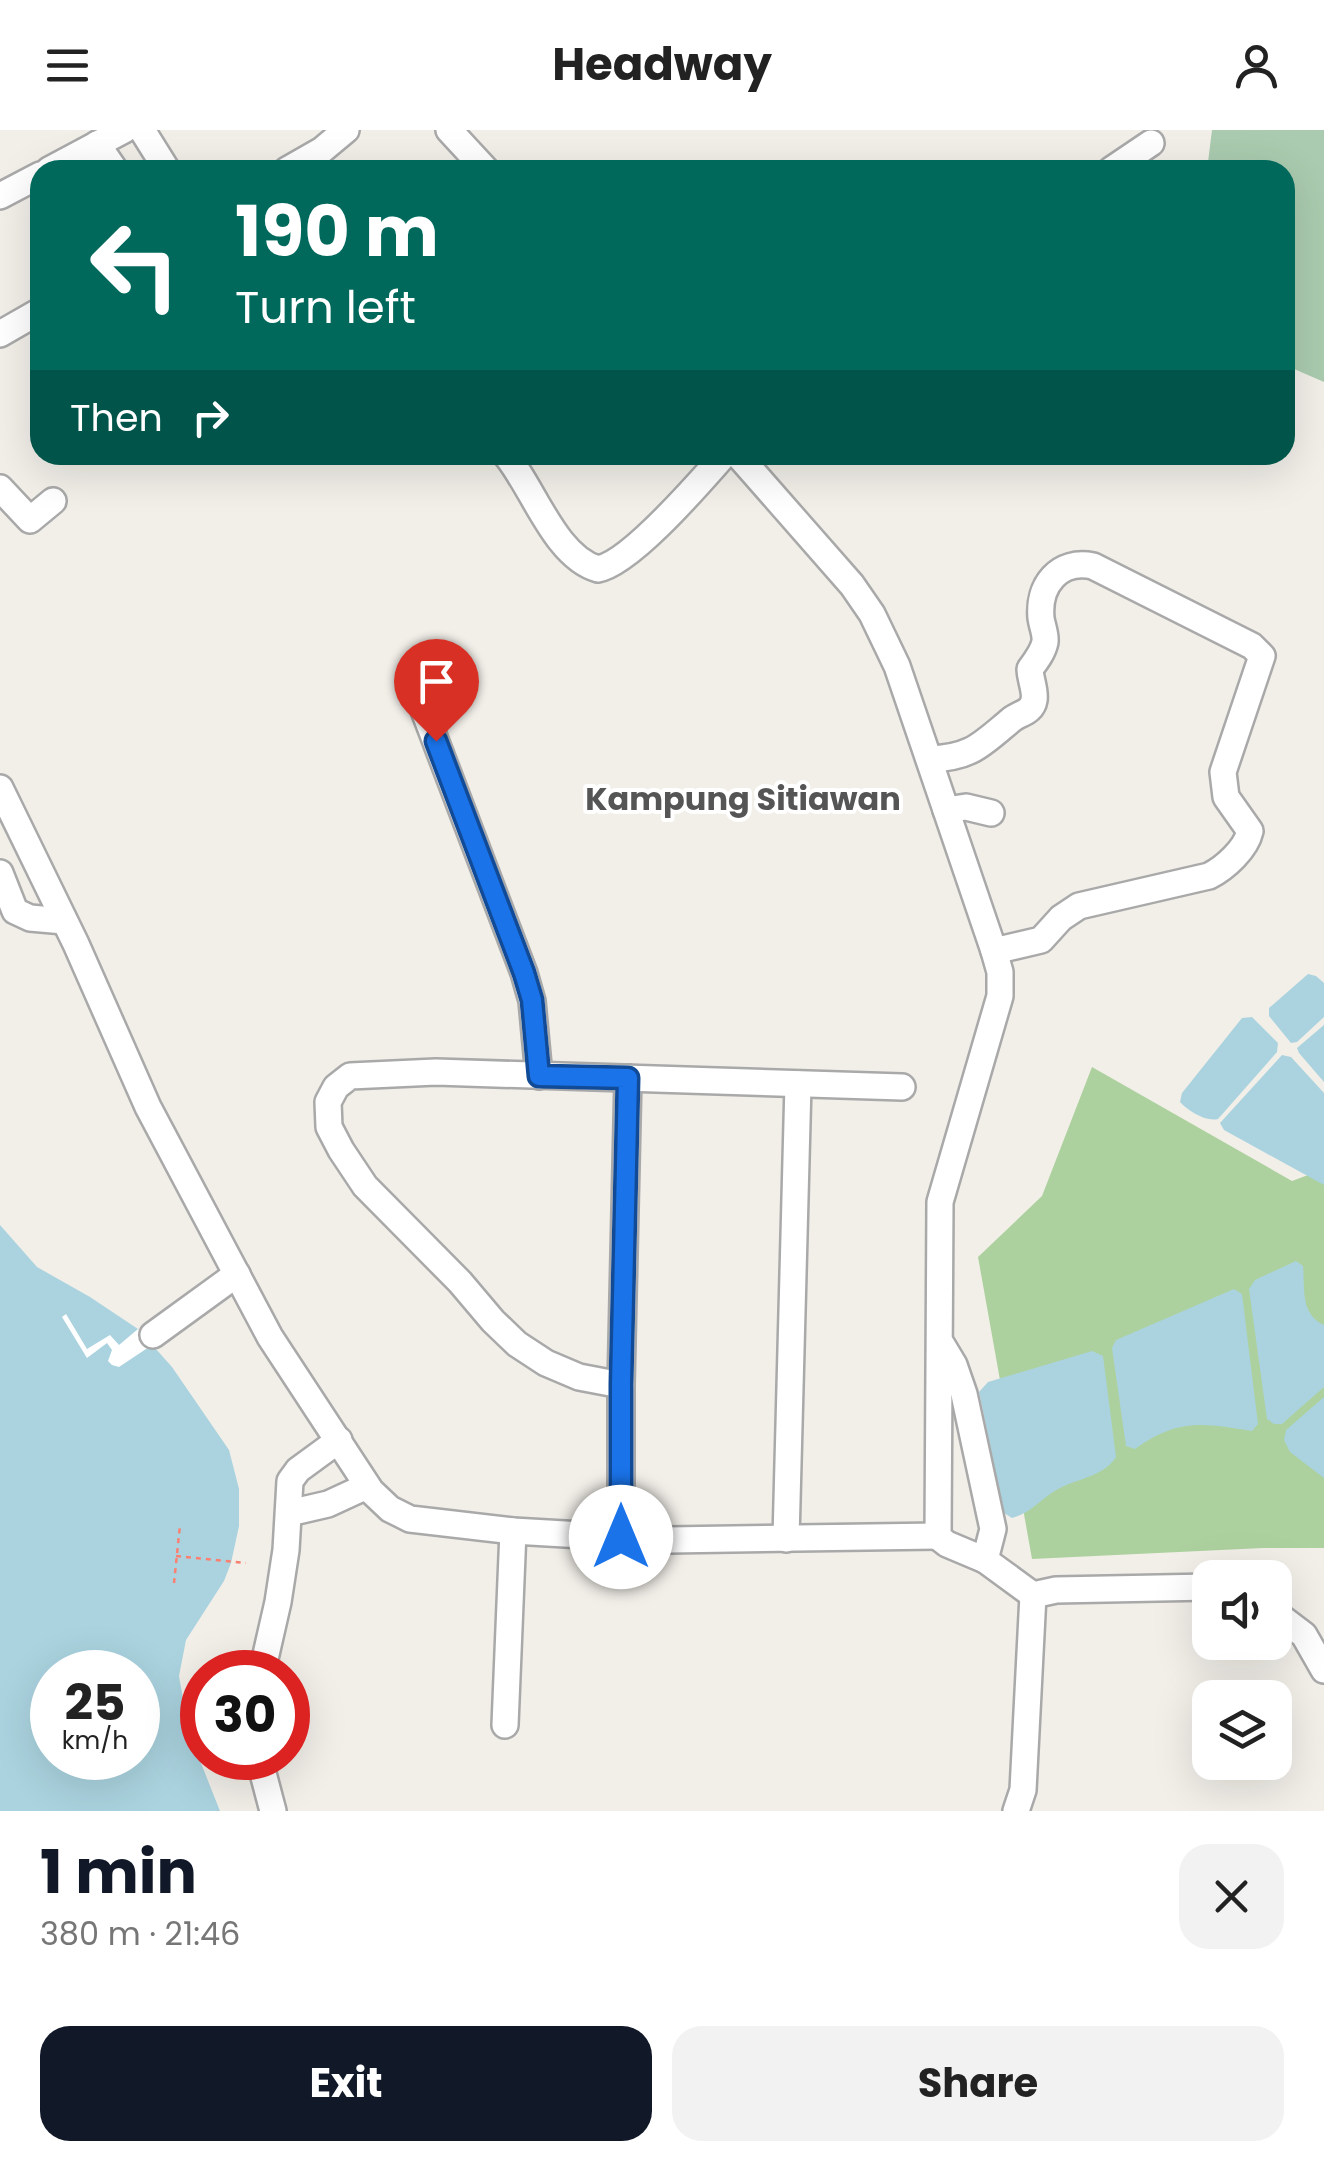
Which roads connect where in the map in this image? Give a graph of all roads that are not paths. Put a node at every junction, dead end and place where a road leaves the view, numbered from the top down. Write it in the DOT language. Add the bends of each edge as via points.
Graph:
graph roads {
  1 [pos="124,130"];
  2 [pos="142,130"];
  3 [pos="346,130"];
  4 [pos="449,130"];
  5 [pos="1151,143"];
  6 [pos="97,144"];
  7 [pos="67,160"];
  8 [pos="108,160"];
  9 [pos="161,160"];
  10 [pos="304,160"];
  11 [pos="477,160"];
  12 [pos="1125,160"];
  13 [pos="30,180"];
  14 [pos="0,196"];
  15 [pos="30,318"];
  16 [pos="0,334"];
  17 [pos="513,465"];
  18 [pos="715,465"];
  19 [pos="747,465"];
  20 [pos="0,488"];
  21 [pos="53,501"];
  22 [pos="423,708"];
  23 [pos="929,759"];
  24 [pos="0,788"];
  25 [pos="946,810"];
  26 [pos="991,813"];
  27 [pos="14,818"];
  28 [pos="0,843"];
  29 [pos="0,873"];
  30 [pos="64,921"];
  31 [pos="994,950"];
  32 [pos="539,1076"];
  33 [pos="628,1078"];
  34 [pos="798,1084"];
  35 [pos="902,1087"];
  36 [pos="237,1274"];
  37 [pos="153,1336"];
  38 [pos="940,1341"];
  39 [pos="621,1384"];
  40 [pos="339,1440"];
  41 [pos="367,1486"];
  42 [pos="288,1513"];
  43 [pos="513,1531"];
  44 [pos="938,1536"];
  45 [pos="621,1537"];
  46 [pos="786,1538"];
  47 [pos="985,1560"];
  48 [pos="1192,1587"];
  49 [pos="1033,1595"];
  50 [pos="1292,1625"];
  51 [pos="267,1650"];
  52 [pos="1324,1670"];
  53 [pos="505,1725"];
  54 [pos="265,1780"];
  55 [pos="273,1811"];
  56 [pos="1016,1811"];
  1 -- 6 [label="street"];
  2 -- 9 [label="street"];
  3 -- 10 [label="street"];
  4 -- 11 [label="street"];
  5 -- 12 [label="street"];
  6 -- 7 [label="street"];
  6 -- 8 [label="street"];
  13 -- 14 [label="street"];
  15 -- 16 [label="street"];
  17 -- 18 [label="street" via="564,544 598,569 630,552"];
  19 -- 23 [label="street" via="872,614"];
  20 -- 21 [label="street" via="30,520"];
  22 -- 32 [label="street" via="524,973"];
  23 -- 25 [label="street"];
  23 -- 31 [label="street" via="972,751 1031,707 1030,670 1045,642 1040,614 1046,586 1063,568 1079,563 1262,656 1223,772 1226,797 1250,831 1220,871 1079,906 1041,940"];
  24 -- 27 [label="street"];
  25 -- 26 [label="street"];
  25 -- 31 [label="street"];
  27 -- 28 [label="street"];
  27 -- 30 [label="street"];
  29 -- 30 [label="street" via="15,911"];
  30 -- 36 [label="street" via="148,1107"];
  31 -- 38 [label="street" via="1000,996 940,1202"];
  32 -- 33 [label="street"];
  32 -- 39 [label="street" via="350,1076 328,1102 329,1128 365,1186 517,1344 579,1377"];
  33 -- 34 [label="street"];
  33 -- 39 [label="street"];
  34 -- 35 [label="street"];
  34 -- 46 [label="street"];
  36 -- 37 [label="street"];
  36 -- 40 [label="street"];
  38 -- 44 [label="street"];
  38 -- 47 [label="street" via="964,1394 993,1528"];
  39 -- 45 [label="street"];
  40 -- 41 [label="street"];
  40 -- 42 [label="street" via="290,1481"];
  41 -- 42 [label="street"];
  41 -- 43 [label="street" via="410,1519"];
  42 -- 51 [label="street"];
  43 -- 45 [label="street"];
  43 -- 53 [label="street"];
  44 -- 46 [label="street"];
  44 -- 47 [label="street"];
  45 -- 46 [label="street"];
  47 -- 49 [label="street"];
  48 -- 49 [label="street"];
  49 -- 56 [label="street" via="1023,1790"];
  50 -- 52 [label="street"];
  54 -- 55 [label="street"];
}
